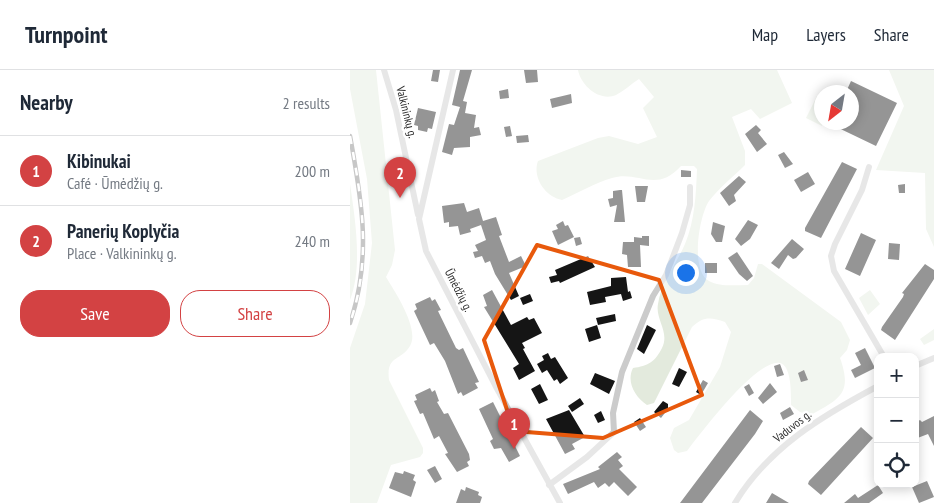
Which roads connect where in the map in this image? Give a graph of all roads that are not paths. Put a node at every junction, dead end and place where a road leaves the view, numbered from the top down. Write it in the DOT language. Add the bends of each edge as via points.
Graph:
graph roads {
  1 [pos="384,70"];
  2 [pos="453,70"];
  3 [pos="869,167"];
  4 [pos="690,187"];
  5 [pos="419,219"];
  6 [pos="882,353"];
  7 [pos="934,358"];
  8 [pos="919,364"];
  9 [pos="874,388"];
  10 [pos="549,485"];
  11 [pos="560,503"];
  12 [pos="735,503"];
  1 -- 5 [label="street, Valkininkų g." via="396,110"];
  2 -- 5 [label="street, Ūmėdžių g."];
  3 -- 6 [label="street" via="862,190 831,256 834,271"];
  4 -- 10 [label="street" via="690,205 682,233 622,372 613,413 614,432"];
  5 -- 10 [label="street, Ūmėdžių g." via="426,251"];
  7 -- 8 [label="street"];
  9 -- 12 [label="street, Vaduvos g." via="817,420 787,442"];
  10 -- 11 [label="street, Ūmėdžių g."];
}
